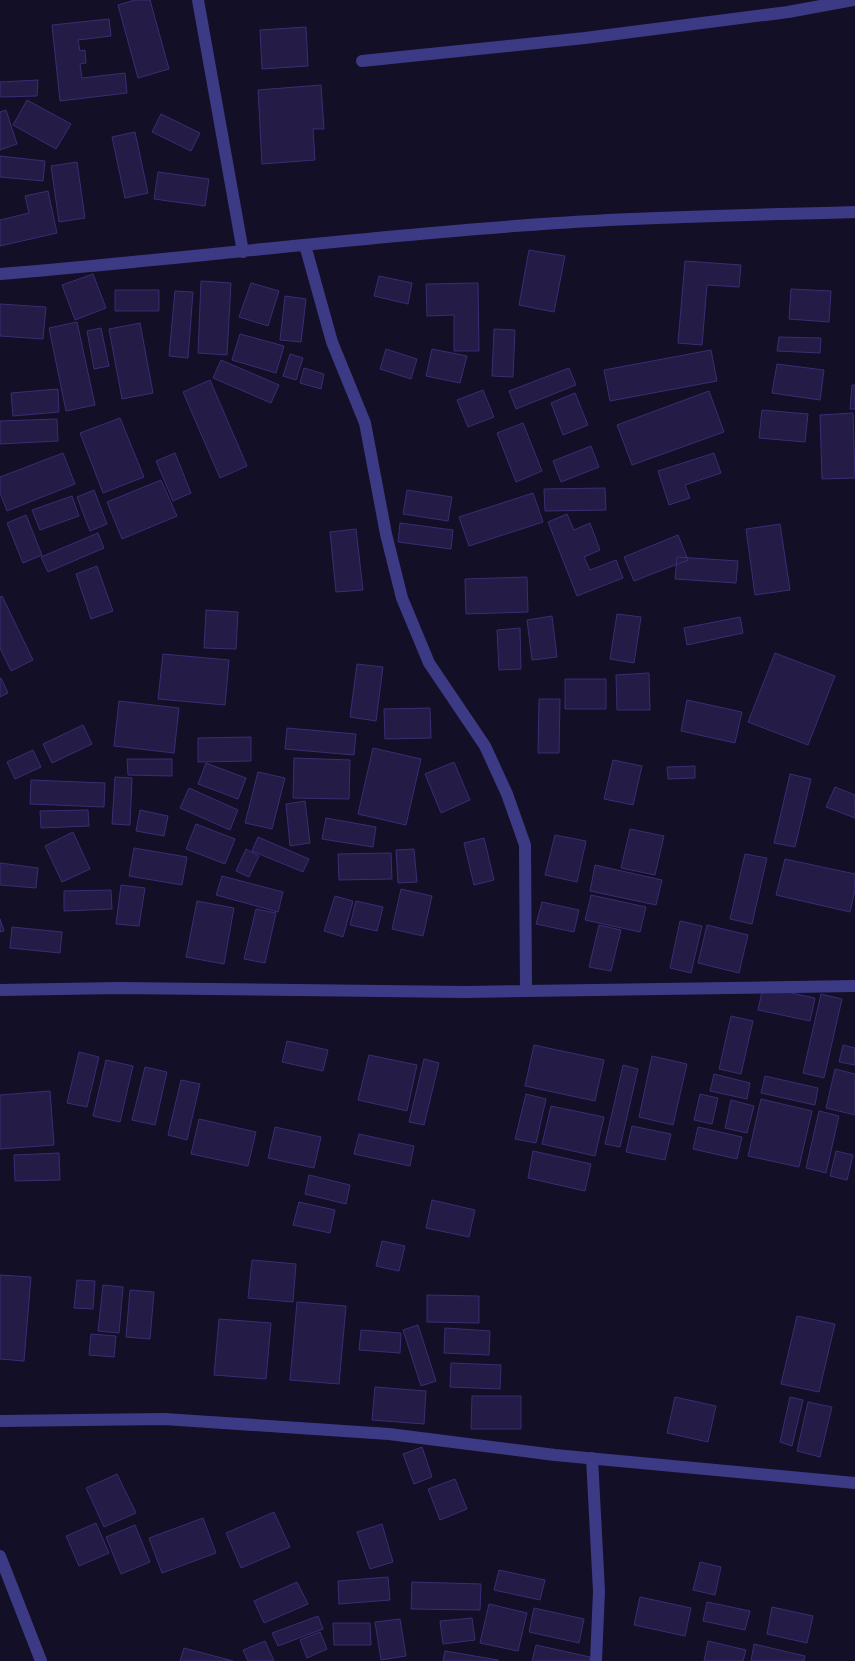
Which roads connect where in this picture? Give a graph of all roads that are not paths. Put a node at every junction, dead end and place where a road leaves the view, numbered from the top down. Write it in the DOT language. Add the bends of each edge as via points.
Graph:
graph roads {
  1 [pos="198,0"];
  2 [pos="853,0"];
  3 [pos="362,61"];
  4 [pos="855,212"];
  5 [pos="305,245"];
  6 [pos="244,252"];
  7 [pos="0,274"];
  8 [pos="855,986"];
  9 [pos="0,990"];
  10 [pos="526,990"];
  11 [pos="0,1421"];
  12 [pos="592,1458"];
  13 [pos="855,1483"];
  14 [pos="0,1556"];
  15 [pos="41,1661"];
  16 [pos="596,1661"];
  1 -- 6 [label="street"];
  2 -- 3 [label="street" via="788,12 585,38"];
  4 -- 5 [label="street" via="560,222"];
  5 -- 6 [label="street"];
  5 -- 10 [label="street" via="332,342 365,423 402,598 429,663 484,746 507,794 525,845"];
  6 -- 7 [label="street"];
  8 -- 10 [label="street"];
  9 -- 10 [label="street"];
  11 -- 12 [label="street" via="164,1419 389,1434"];
  12 -- 13 [label="street"];
  12 -- 16 [label="street" via="599,1591"];
  14 -- 15 [label="street"];
}
